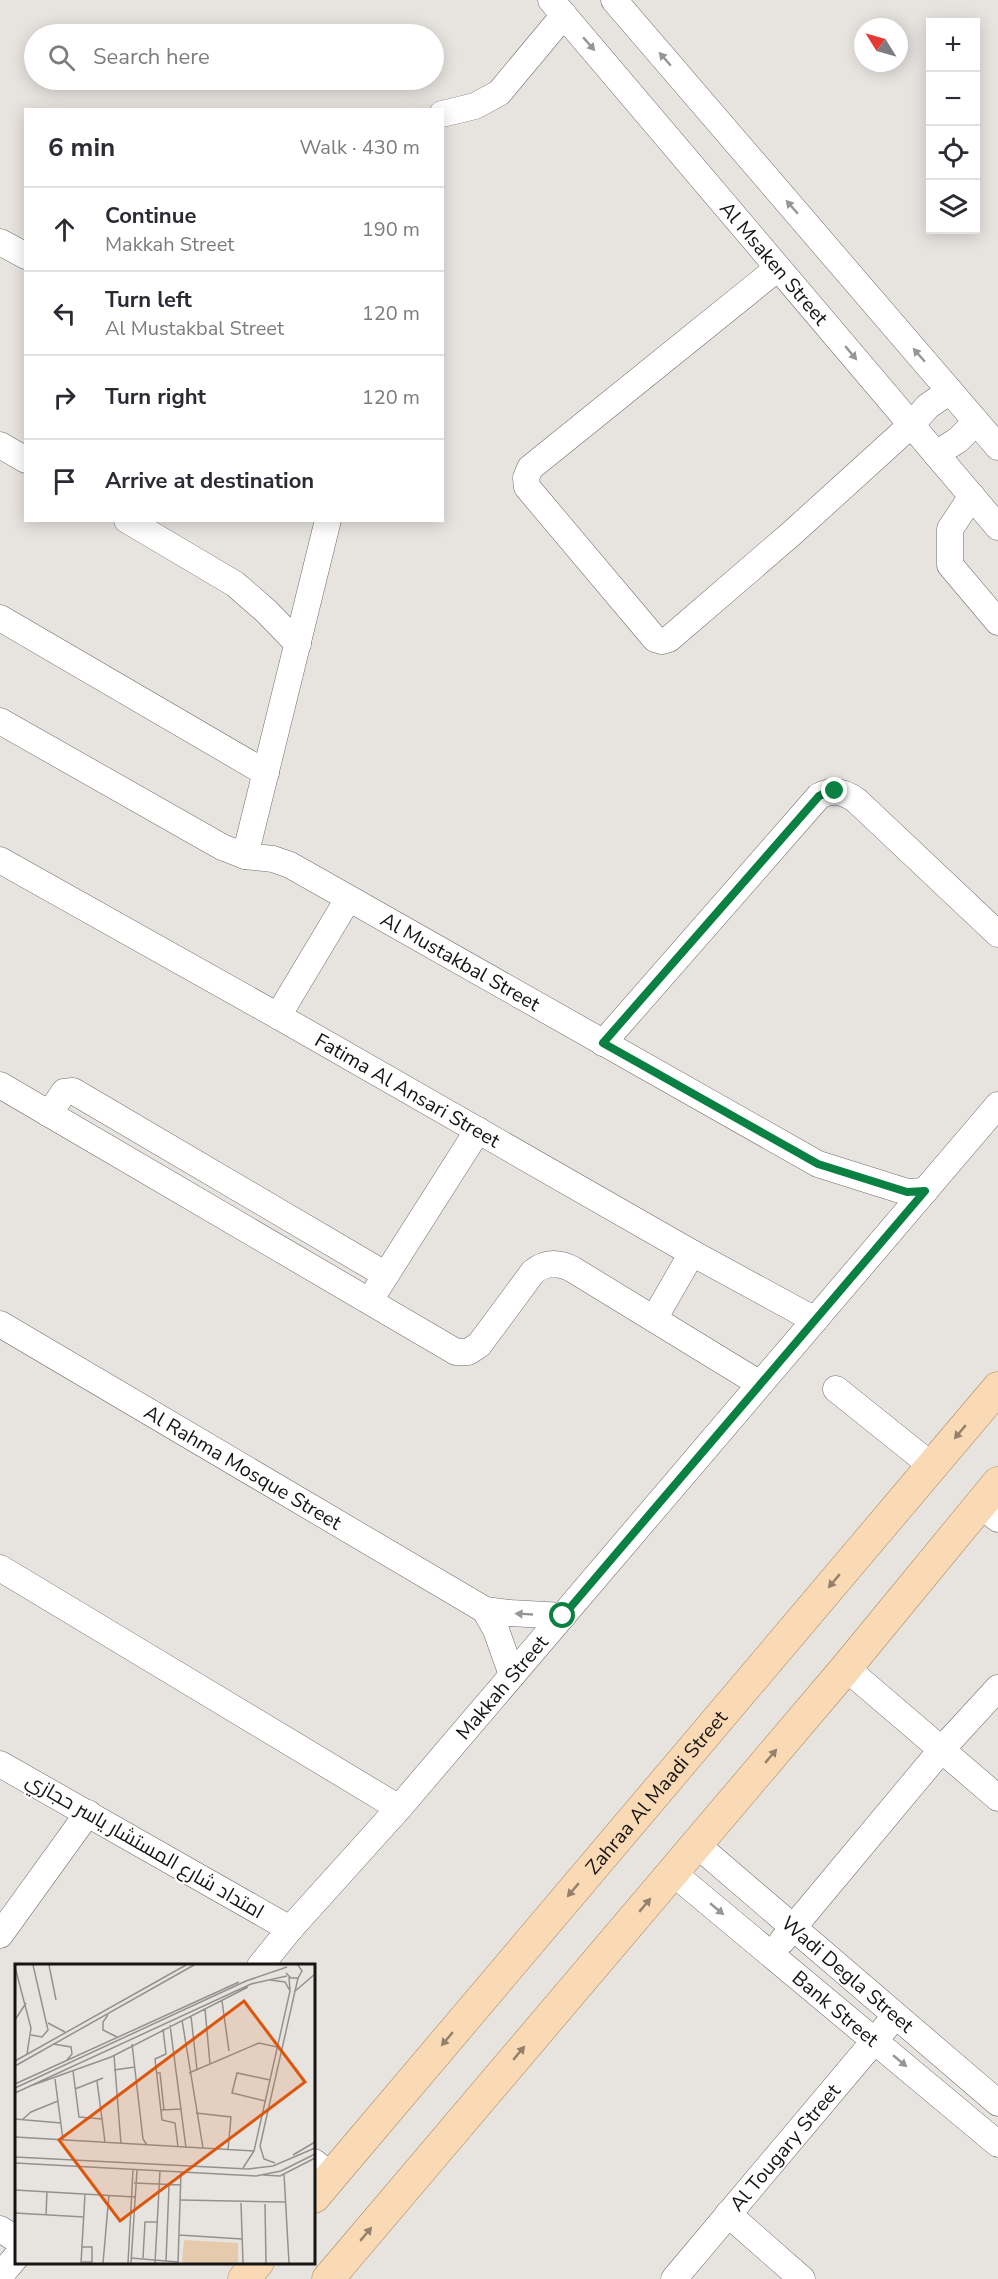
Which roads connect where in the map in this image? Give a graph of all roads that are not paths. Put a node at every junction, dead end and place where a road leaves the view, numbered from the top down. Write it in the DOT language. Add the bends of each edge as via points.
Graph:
graph roads {
  1 [pos="614,0"];
  2 [pos="557,8"];
  3 [pos="444,114"];
  4 [pos="0,242"];
  5 [pos="24,255"];
  6 [pos="778,268"];
  7 [pos="950,391"];
  8 [pos="976,422"];
  9 [pos="911,425"];
  10 [pos="0,445"];
  11 [pos="998,447"];
  12 [pos="936,454"];
  13 [pos="24,459"];
  14 [pos="972,496"];
  15 [pos="131,522"];
  16 [pos="328,522"];
  17 [pos="998,527"];
  18 [pos="0,618"];
  19 [pos="998,622"];
  20 [pos="298,644"];
  21 [pos="0,721"];
  22 [pos="266,772"];
  23 [pos="246,856"];
  24 [pos="0,860"];
  25 [pos="348,898"];
  26 [pos="998,934"];
  27 [pos="278,1016"];
  28 [pos="603,1043"];
  29 [pos="0,1085"];
  30 [pos="998,1105"];
  31 [pos="49,1114"];
  32 [pos="478,1130"];
  33 [pos="925,1191"];
  34 [pos="692,1252"];
  35 [pos="386,1275"];
  36 [pos="369,1302"];
  37 [pos="654,1319"];
  38 [pos="815,1320"];
  39 [pos="0,1324"];
  40 [pos="760,1384"];
  41 [pos="998,1388"];
  42 [pos="836,1389"];
  43 [pos="932,1466"];
  44 [pos="992,1502"];
  45 [pos="0,1569"];
  46 [pos="485,1610"];
  47 [pos="563,1616"];
  48 [pos="846,1668"];
  49 [pos="512,1675"];
  50 [pos="998,1688"];
  51 [pos="942,1749"];
  52 [pos="0,1764"];
  53 [pos="998,1797"];
  54 [pos="399,1808"];
  55 [pos="88,1813"];
  56 [pos="696,1844"];
  57 [pos="672,1872"];
  58 [pos="793,1927"];
  59 [pos="290,1929"];
  60 [pos="0,1935"];
  61 [pos="771,1954"];
  62 [pos="261,1964"];
  63 [pos="896,2015"];
  64 [pos="875,2040"];
  65 [pos="998,2103"];
  66 [pos="998,2144"];
  67 [pos="319,2178"];
  68 [pos="728,2214"];
  69 [pos="0,2229"];
  70 [pos="15,2238"];
  71 [pos="15,2258"];
  72 [pos="256,2264"];
  73 [pos="0,2276"];
  74 [pos="244,2279"];
  75 [pos="328,2279"];
  76 [pos="674,2279"];
  77 [pos="802,2279"];
  7 -- 1 [label="street, one-way"];
  2 -- 3 [label="street" via="499,93 475,106"];
  2 -- 6 [label="street, Al Msaken Street, one-way"];
  4 -- 5 [label="street"];
  6 -- 9 [label="street, Al Msaken Street, one-way"];
  6 -- 9 [label="street" via="530,468 526,478 527,487 655,639 669,639"];
  7 -- 8 [label="street"];
  7 -- 9 [label="street" via="928,406"];
  8 -- 11 [label="street"];
  8 -- 12 [label="street"];
  9 -- 12 [label="street, Al Msaken Street"];
  10 -- 13 [label="street"];
  12 -- 14 [label="street, Al Msaken Street"];
  14 -- 17 [label="street, Al Msaken Street"];
  14 -- 19 [label="street" via="950,529 950,565"];
  15 -- 20 [label="street" via="235,584"];
  16 -- 20 [label="street"];
  18 -- 22 [label="street"];
  20 -- 22 [label="street"];
  21 -- 23 [label="street, Al Mustakbal Street" via="222,847"];
  22 -- 23 [label="street"];
  23 -- 25 [label="street, Al Mustakbal Street" via="290,865"];
  24 -- 27 [label="street, Fatima Al Ansari Street"];
  25 -- 27 [label="street"];
  25 -- 28 [label="street, Al Mustakbal Street"];
  26 -- 28 [label="street" via="857,801 842,792 828,792 819,796"];
  27 -- 32 [label="street, Fatima Al Ansari Street"];
  28 -- 33 [label="street, Al Mustakbal Street" via="818,1164 907,1192"];
  29 -- 31 [label="street"];
  30 -- 33 [label="street, Makkah Street"];
  31 -- 35 [label="street" via="64,1092 73,1091"];
  31 -- 36 [label="street"];
  32 -- 34 [label="street, Fatima Al Ansari Street"];
  32 -- 35 [label="street"];
  33 -- 38 [label="street, Makkah Street"];
  34 -- 37 [label="street"];
  34 -- 38 [label="street, Fatima Al Ansari Street"];
  35 -- 36 [label="street"];
  36 -- 37 [label="street" via="449,1350 462,1353 479,1345 533,1272 554,1263 572,1269"];
  37 -- 40 [label="street"];
  38 -- 40 [label="street, Makkah Street"];
  39 -- 46 [label="street, Al Rahma Mosque Street"];
  40 -- 47 [label="street, Makkah Street"];
  41 -- 43 [label="main road, Zahraa Al Maadi Street, one-way"];
  42 -- 43 [label="street"];
  43 -- 67 [label="main road, Zahraa Al Maadi Street, one-way"];
  44 -- 48 [label="main road"];
  45 -- 54 [label="street"];
  47 -- 46 [label="street, Al Rahma Mosque Street, one-way"];
  46 -- 49 [label="street"];
  47 -- 49 [label="street, Makkah Street"];
  48 -- 51 [label="street"];
  56 -- 48 [label="main road, one-way"];
  49 -- 54 [label="street, Makkah Street"];
  50 -- 51 [label="street"];
  51 -- 53 [label="street"];
  51 -- 58 [label="street"];
  52 -- 55 [label="street, امتداد شارع المستشار ياسر حجازي"];
  54 -- 59 [label="street, Makkah Street"];
  55 -- 59 [label="street, امتداد شارع المستشار ياسر حجازي"];
  55 -- 60 [label="street"];
  56 -- 57 [label="main road"];
  56 -- 58 [label="street, Wadi Degla Street"];
  57 -- 61 [label="street, Bank Street, one-way"];
  75 -- 57 [label="main road, one-way"];
  58 -- 61 [label="street"];
  58 -- 63 [label="street, Wadi Degla Street"];
  59 -- 62 [label="street, Makkah Street"];
  61 -- 64 [label="street, Bank Street"];
  63 -- 64 [label="street, Al Tougary Street"];
  63 -- 65 [label="street, Wadi Degla Street"];
  64 -- 66 [label="street, Bank Street, one-way"];
  64 -- 68 [label="street, Al Tougary Street"];
  68 -- 76 [label="street, Al Tougary Street"];
  68 -- 77 [label="street"];
  69 -- 70 [label="street"];
  71 -- 73 [label="street"];
  72 -- 74 [label="main road"];
}
